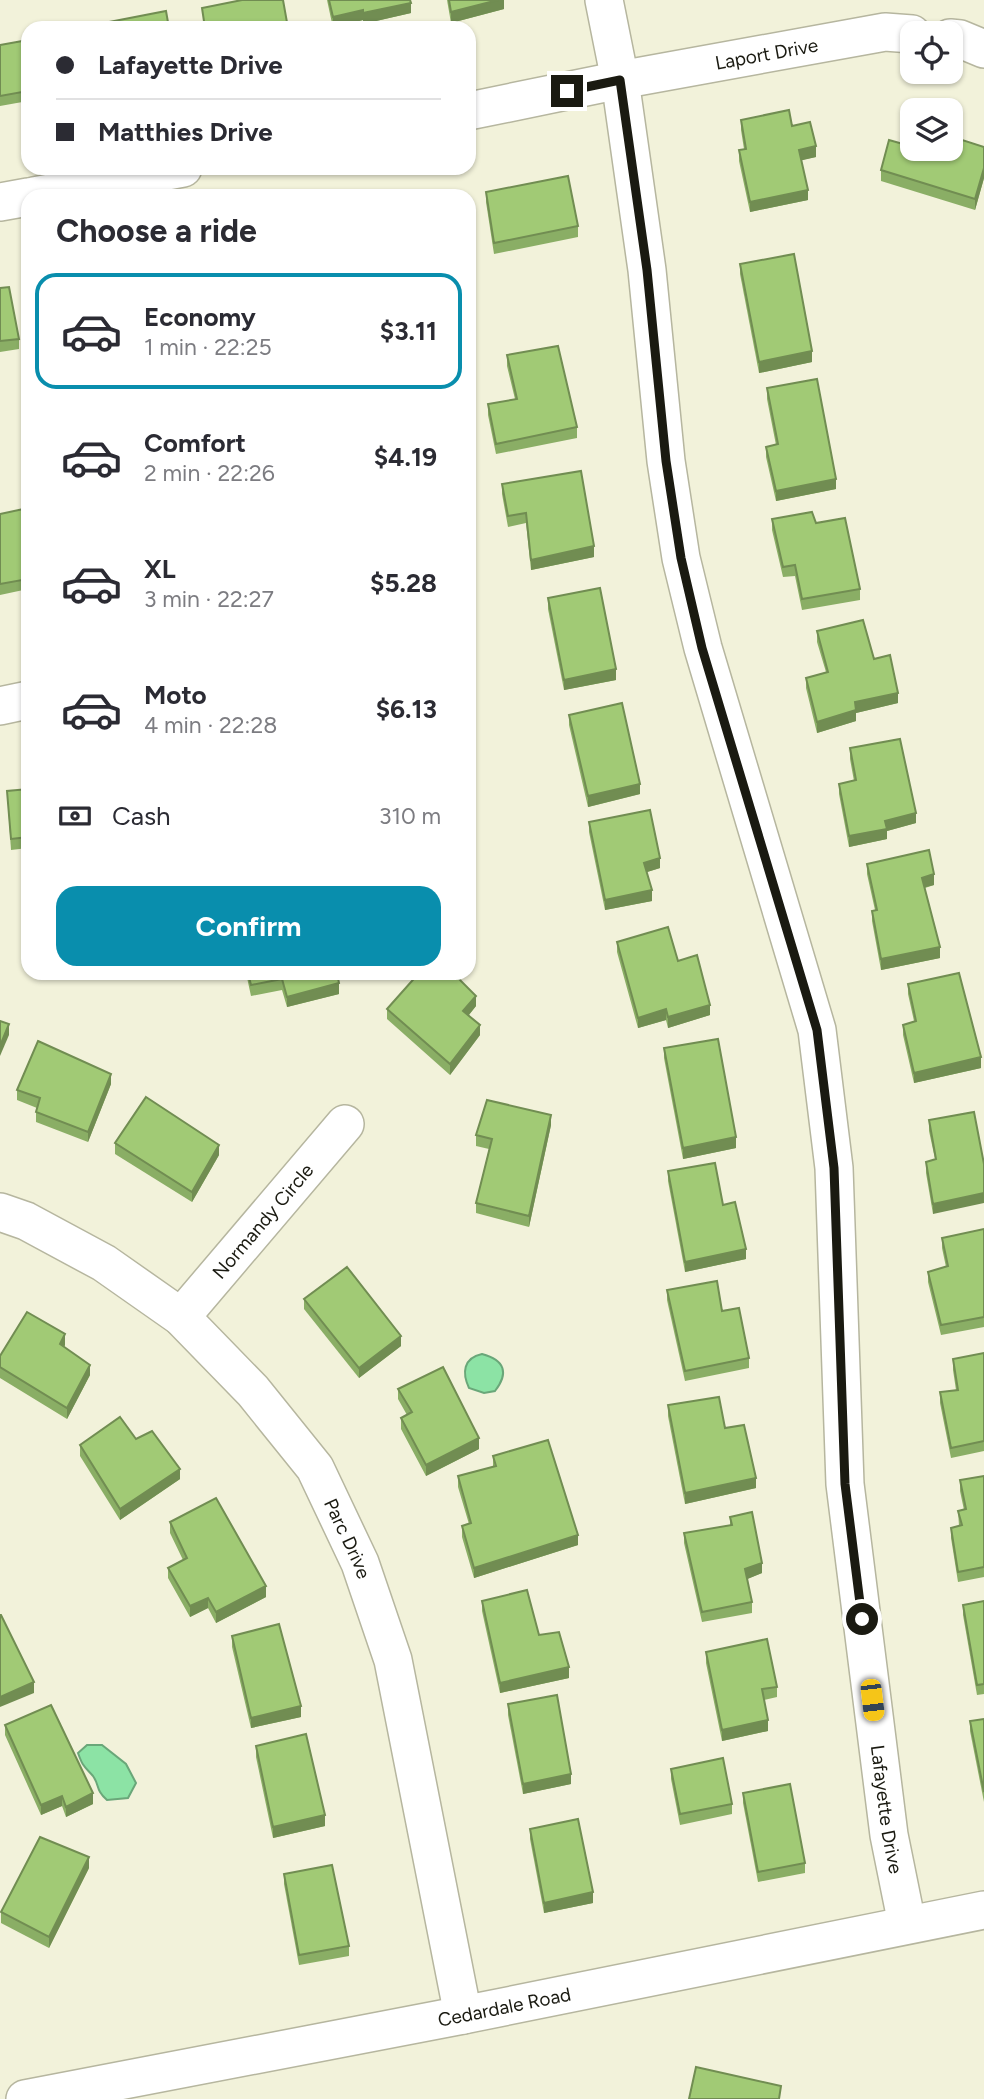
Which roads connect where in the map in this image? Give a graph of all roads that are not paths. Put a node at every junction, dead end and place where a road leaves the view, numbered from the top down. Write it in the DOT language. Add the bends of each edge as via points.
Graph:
graph roads {
  1 [pos="604,0"];
  2 [pos="900,33"];
  3 [pos="963,40"];
  4 [pos="984,49"];
  5 [pos="620,80"];
  6 [pos="476,110"];
  7 [pos="146,175"];
  8 [pos="71,189"];
  9 [pos="21,198"];
  10 [pos="0,202"];
  11 [pos="21,702"];
  12 [pos="0,706"];
  13 [pos="345,1124"];
  14 [pos="0,1212"];
  15 [pos="181,1317"];
  16 [pos="984,1910"];
  17 [pos="907,1924"];
  18 [pos="463,2015"];
  19 [pos="30,2098"];
  1 -- 5 [label="street, Lafayette Drive"];
  2 -- 5 [label="street, Laport Drive" via="885,32"];
  3 -- 4 [label="street"];
  5 -- 6 [label="street, Laport Drive"];
  5 -- 17 [label="street, Lafayette Drive" via="681,558 702,648 817,1030 834,1168 845,1484 889,1835"];
  7 -- 8 [label="street"];
  9 -- 10 [label="street"];
  11 -- 12 [label="street"];
  13 -- 15 [label="street, Normandy Circle"];
  14 -- 15 [label="street, Parc Drive" via="26,1221 104,1264"];
  15 -- 18 [label="street, Parc Drive" via="253,1391 315,1468 360,1563 393,1661"];
  16 -- 17 [label="street, Cedardale Road"];
  17 -- 18 [label="street, Cedardale Road"];
  18 -- 19 [label="street, Cedardale Road"];
}
